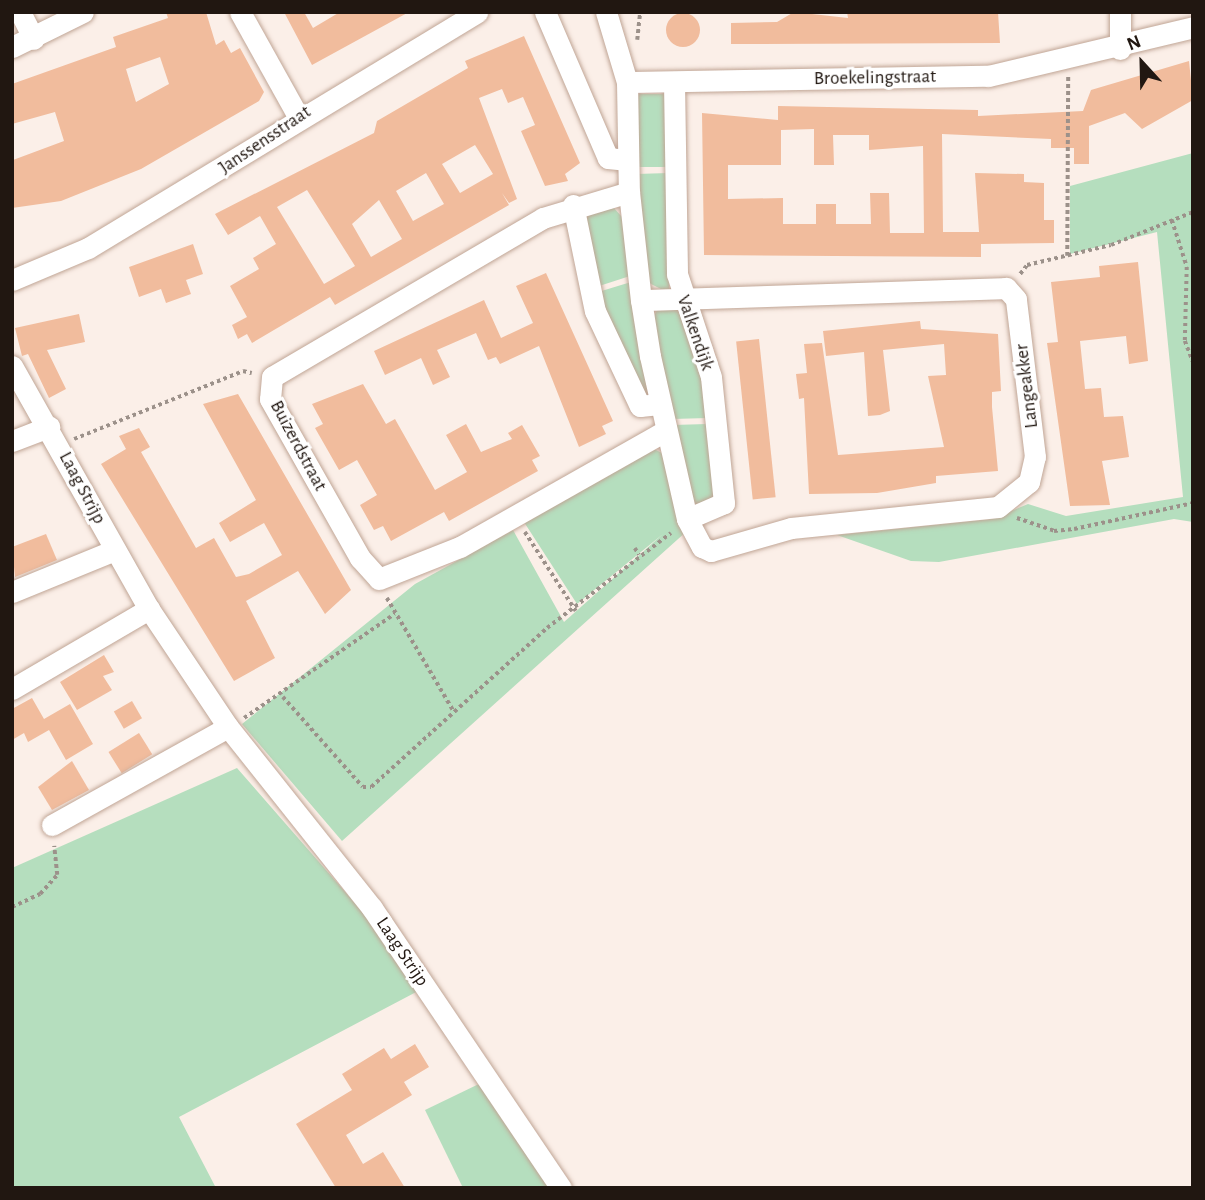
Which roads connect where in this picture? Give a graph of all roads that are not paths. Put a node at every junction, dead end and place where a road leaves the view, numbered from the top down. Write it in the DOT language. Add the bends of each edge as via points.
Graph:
graph roads {
  1 [pos="20,12"];
  2 [pos="83,12"];
  3 [pos="240,12"];
  4 [pos="477,12"];
  5 [pos="545,12"];
  6 [pos="606,12"];
  7 [pos="1120,12"];
  8 [pos="1193,27"];
  9 [pos="34,38"];
  10 [pos="12,47"];
  11 [pos="1120,48"];
  12 [pos="627,82"];
  13 [pos="674,82"];
  14 [pos="298,116"];
  15 [pos="628,160"];
  16 [pos="629,192"];
  17 [pos="573,205"];
  18 [pos="12,280"];
  19 [pos="681,296"];
  20 [pos="641,300"];
  21 [pos="12,366"];
  22 [pos="659,404"];
  23 [pos="665,431"];
  24 [pos="54,436"];
  25 [pos="12,441"];
  26 [pos="688,521"];
  27 [pos="115,550"];
  28 [pos="12,593"];
  29 [pos="149,609"];
  30 [pos="12,689"];
  31 [pos="228,727"];
  32 [pos="52,825"];
  33 [pos="561,1188"];
  1 -- 9 [label="street"];
  2 -- 9 [label="street"];
  3 -- 14 [label="street"];
  4 -- 14 [label="street, Janssensstraat"];
  5 -- 15 [label="street" via="608,158"];
  6 -- 12 [label="street"];
  7 -- 11 [label="street"];
  8 -- 11 [label="street, Broekelingstraat"];
  9 -- 10 [label="street"];
  11 -- 13 [label="street, Broekelingstraat" via="988,76"];
  12 -- 13 [label="street, Broekelingstraat"];
  12 -- 15 [label="street"];
  13 -- 19 [label="street, Valkendijk"];
  14 -- 18 [label="street, Janssensstraat" via="262,146 100,241"];
  15 -- 16 [label="street"];
  16 -- 17 [label="street, Buizerdstraat"];
  16 -- 20 [label="street"];
  17 -- 22 [label="street" via="596,311 640,406"];
  17 -- 23 [label="street, Buizerdstraat" via="272,377 270,399 360,558 379,579 460,547"];
  19 -- 20 [label="street"];
  19 -- 26 [label="street, Valkendijk" via="711,377 724,503"];
  19 -- 26 [label="street, Langeakker" via="1006,288 1016,299 1035,457 1029,482 1004,505 791,528 710,551"];
  20 -- 22 [label="street"];
  21 -- 24 [label="street, Laag Strijp"];
  22 -- 23 [label="street"];
  23 -- 26 [label="street"];
  24 -- 25 [label="street"];
  24 -- 27 [label="street, Laag Strijp"];
  27 -- 28 [label="street"];
  27 -- 29 [label="street, Laag Strijp"];
  29 -- 30 [label="street"];
  29 -- 31 [label="street, Laag Strijp"];
  31 -- 32 [label="street"];
  31 -- 33 [label="street, Laag Strijp" via="372,908"];
}
